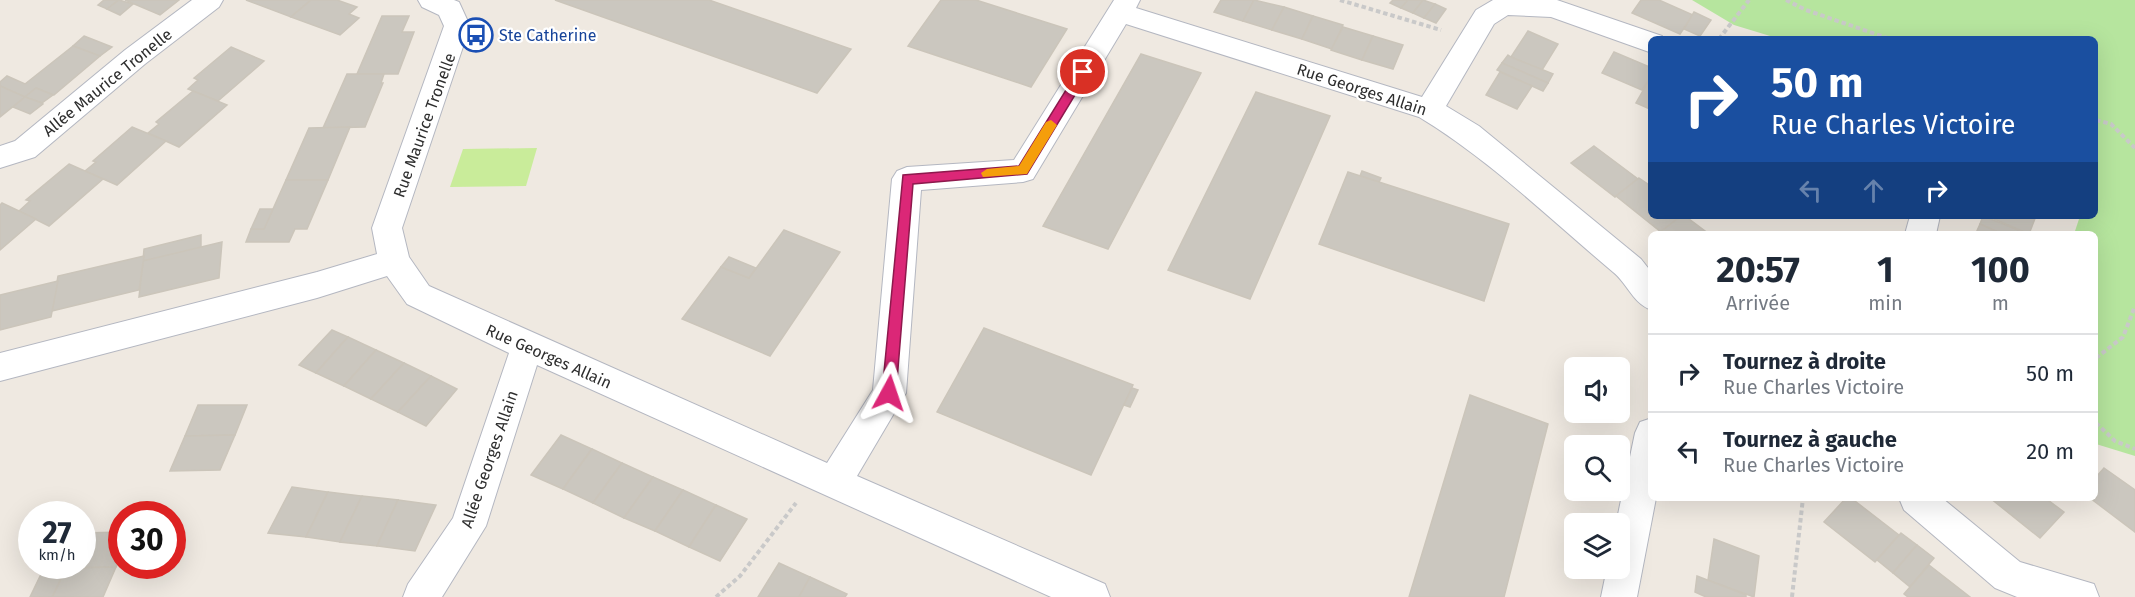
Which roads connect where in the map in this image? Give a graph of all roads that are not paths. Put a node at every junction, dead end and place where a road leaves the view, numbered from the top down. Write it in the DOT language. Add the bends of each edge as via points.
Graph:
graph roads {
  1 [pos="210,0"];
  2 [pos="431,0"];
  3 [pos="1123,6"];
  4 [pos="1648,43"];
  5 [pos="1429,110"];
  6 [pos="0,157"];
  7 [pos="394,261"];
  8 [pos="1648,292"];
  9 [pos="527,346"];
  10 [pos="0,368"];
  11 [pos="1648,453"];
  12 [pos="823,478"];
  13 [pos="1920,501"];
  14 [pos="421,597"];
  15 [pos="1092,597"];
  16 [pos="1619,597"];
  17 [pos="2081,597"];
  1 -- 6 [label="street, Allée Maurice Tronelle" via="25,149"];
  2 -- 7 [label="street, Rue Maurice Tronelle" via="450,9 457,26 387,228"];
  3 -- 5 [label="street, Rue Georges Allain"];
  3 -- 12 [label="street" via="1023,171 907,179 889,393"];
  4 -- 5 [label="street" via="1553,8 1503,6 1485,17"];
  5 -- 8 [label="street, Rue Georges Allain" via="1468,134 1630,268"];
  7 -- 9 [label="street, Rue Georges Allain" via="417,295"];
  7 -- 10 [label="street"];
  9 -- 12 [label="street, Rue Georges Allain"];
  9 -- 14 [label="street, Allée Georges Allain" via="468,526"];
  11 -- 16 [label="street"];
  12 -- 15 [label="street, Rue Georges Allain"];
  13 -- 17 [label="street" via="2008,576"];
}
